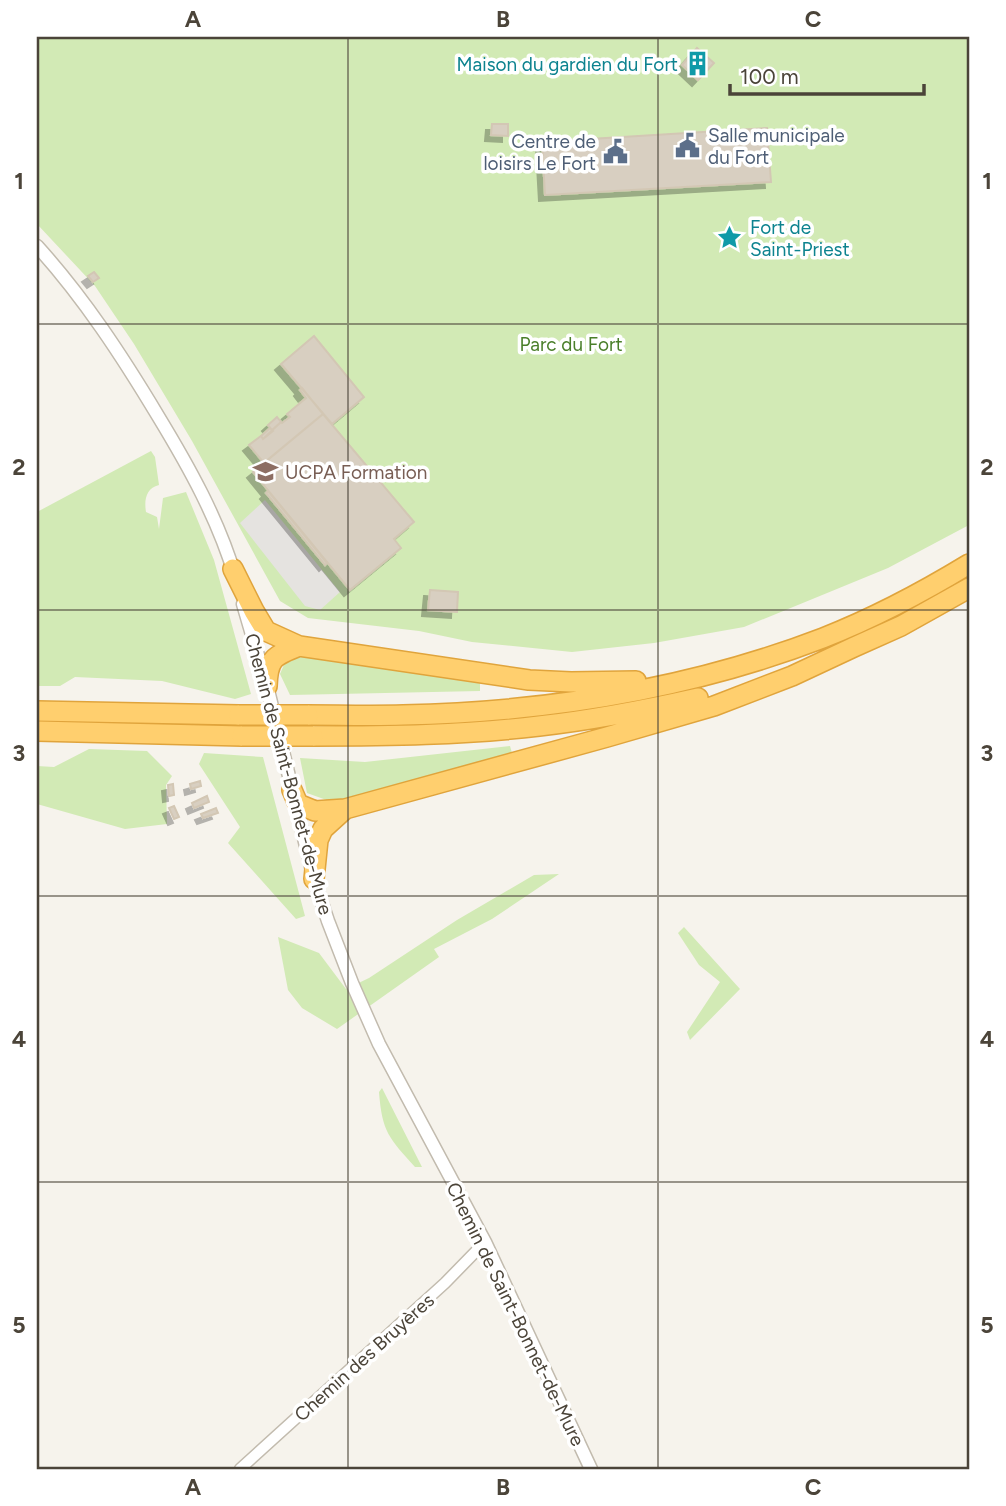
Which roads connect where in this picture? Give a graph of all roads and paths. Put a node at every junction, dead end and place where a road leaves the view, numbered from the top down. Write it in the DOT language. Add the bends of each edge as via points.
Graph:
graph roads {
  1 [pos="37,246"];
  2 [pos="969,564"];
  3 [pos="233,569"];
  4 [pos="969,588"];
  5 [pos="299,646"];
  6 [pos="854,647"];
  7 [pos="681,680"];
  8 [pos="267,686"];
  9 [pos="37,711"];
  10 [pos="37,731"];
  11 [pos="292,790"];
  12 [pos="345,809"];
  13 [pos="314,879"];
  14 [pos="485,1242"];
  15 [pos="240,1469"];
  16 [pos="592,1469"];
  1 -- 3 [label="street, Chemin de Saint-Bonnet-de-Mure" via="99,322 145,395 196,482"];
  2 -- 7 [label="highway" via="902,602 823,638"];
  3 -- 5 [label="highway" via="266,631"];
  3 -- 8 [label="street, Chemin de Saint-Bonnet-de-Mure"];
  4 -- 6 [label="highway"];
  5 -- 7 [label="highway" via="529,680"];
  5 -- 8 [label="highway" via="273,660"];
  6 -- 10 [label="highway, bridge" via="740,687 656,707 539,726 313,736"];
  6 -- 12 [label="highway" via="714,705"];
  7 -- 9 [label="highway, bridge" via="537,706 470,712 239,715"];
  8 -- 11 [label="street, Chemin de Saint-Bonnet-de-Mure"];
  11 -- 12 [label="highway" via="298,804 315,811"];
  11 -- 13 [label="street, Chemin de Saint-Bonnet-de-Mure"];
  12 -- 13 [label="highway" via="318,839"];
  13 -- 14 [label="street, Chemin de Saint-Bonnet-de-Mure" via="379,1044"];
  14 -- 15 [label="street, Chemin des Bruyères"];
  14 -- 16 [label="street, Chemin de Saint-Bonnet-de-Mure"];
}
